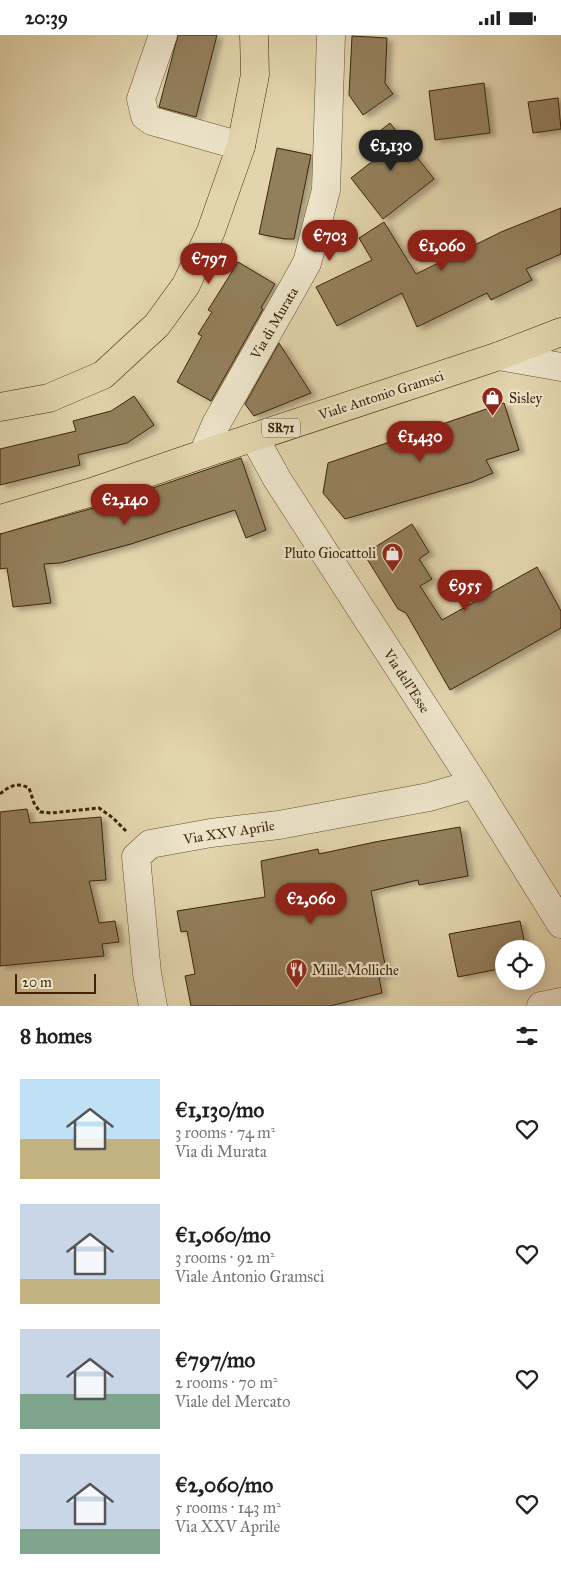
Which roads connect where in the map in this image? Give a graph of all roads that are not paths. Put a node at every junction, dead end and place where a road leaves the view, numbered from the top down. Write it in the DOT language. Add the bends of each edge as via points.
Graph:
graph roads {
  1 [pos="163,35"];
  2 [pos="254,35"];
  3 [pos="331,35"];
  4 [pos="241,146"];
  5 [pos="561,332"];
  6 [pos="499,356"];
  7 [pos="561,367"];
  8 [pos="0,407"];
  9 [pos="254,437"];
  10 [pos="203,454"];
  11 [pos="0,519"];
  12 [pos="474,784"];
  13 [pos="561,924"];
  14 [pos="561,1002"];
  15 [pos="153,1006"];
  16 [pos="541,1006"];
  1 -- 4 [label="street" via="141,99 145,116 152,121"];
  2 -- 4 [label="main road" via="255,75"];
  3 -- 10 [label="street, Via di Murata" via="326,190 307,263 216,424"];
  4 -- 8 [label="main road" via="211,231 186,285 158,325 103,375 49,398"];
  5 -- 6 [label="main road, Viale Antonio Gramsci / SR71"];
  6 -- 7 [label="street"];
  6 -- 9 [label="main road, Viale Antonio Gramsci / SR71"];
  9 -- 10 [label="main road, Viale Antonio Gramsci / SR71"];
  9 -- 12 [label="street, Via dell'Esse" via="277,479"];
  10 -- 11 [label="main road, Viale Antonio Gramsci / SR71"];
  12 -- 13 [label="street, Via dell'Esse"];
  12 -- 15 [label="street, Via XXV Aprile" via="429,797 279,825 150,844 136,857"];
  14 -- 16 [label="street"];
}
